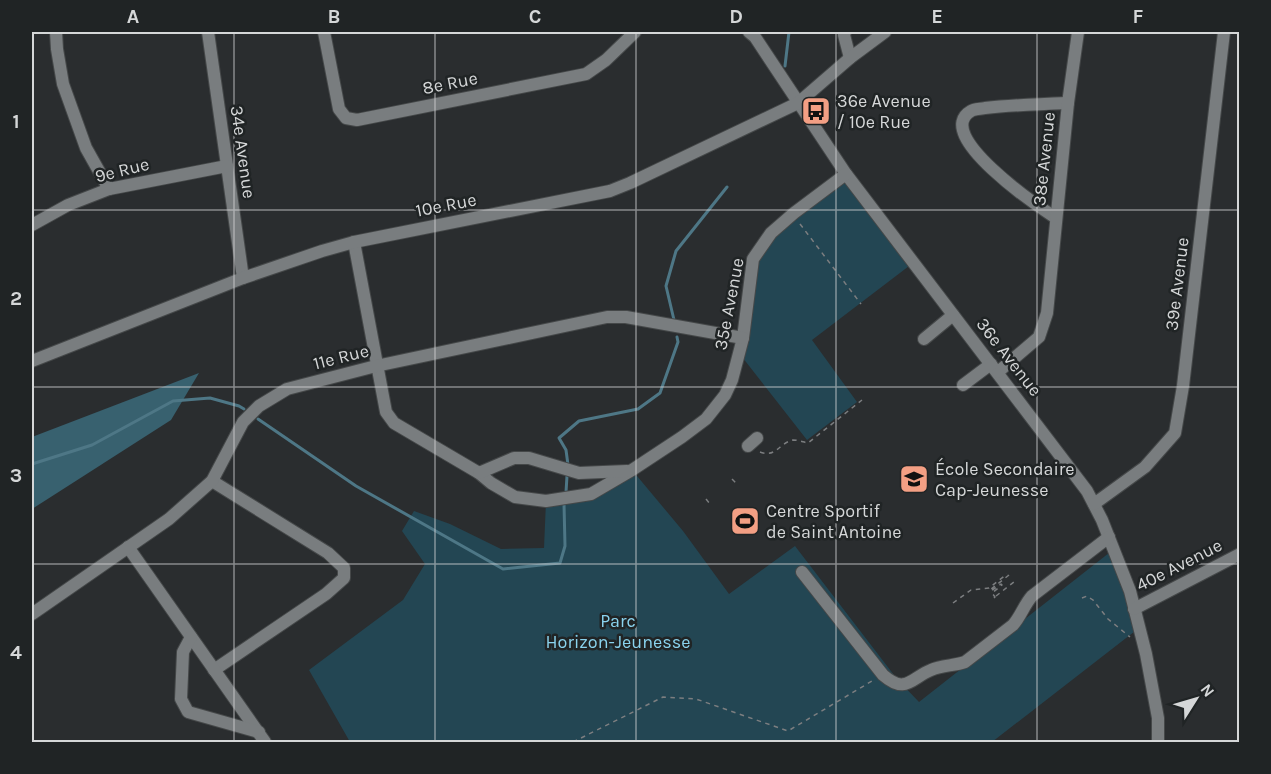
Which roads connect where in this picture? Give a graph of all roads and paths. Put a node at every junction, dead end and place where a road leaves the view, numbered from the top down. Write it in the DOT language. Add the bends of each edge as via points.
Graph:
graph roads {
  1 [pos="56,32"];
  2 [pos="208,32"];
  3 [pos="324,32"];
  4 [pos="635,32"];
  5 [pos="749,32"];
  6 [pos="845,32"];
  7 [pos="885,32"];
  8 [pos="1078,32"];
  9 [pos="1224,32"];
  10 [pos="850,58"];
  11 [pos="798,103"];
  12 [pos="1068,103"];
  13 [pos="227,166"];
  14 [pos="846,174"];
  15 [pos="109,189"];
  16 [pos="1056,218"];
  17 [pos="798,221"];
  18 [pos="32,225"];
  19 [pos="354,242"];
  20 [pos="243,278"];
  21 [pos="861,304"];
  22 [pos="953,315"];
  23 [pos="743,338"];
  24 [pos="924,339"];
  25 [pos="32,360"];
  26 [pos="376,366"];
  27 [pos="994,368"];
  28 [pos="963,385"];
  29 [pos="862,400"];
  30 [pos="754,445"];
  31 [pos="632,471"];
  32 [pos="479,473"];
  33 [pos="732,478"];
  34 [pos="212,481"];
  35 [pos="736,483"];
  36 [pos="706,499"];
  37 [pos="710,504"];
  38 [pos="1094,504"];
  39 [pos="1109,537"];
  40 [pos="128,547"];
  41 [pos="1239,554"];
  42 [pos="802,572"];
  43 [pos="1014,582"];
  44 [pos="1082,598"];
  45 [pos="953,603"];
  46 [pos="1134,609"];
  47 [pos="32,614"];
  48 [pos="1131,637"];
  49 [pos="191,638"];
  50 [pos="214,670"];
  51 [pos="883,675"];
  52 [pos="262,737"];
  53 [pos="573,742"];
  54 [pos="1158,742"];
  1 -- 15 [label="street" via="63,84 86,148"];
  2 -- 13 [label="street, 34e Avenue"];
  3 -- 4 [label="street, 8e Rue" via="339,109 346,118 357,120 586,74"];
  5 -- 11 [label="street, 36e Avenue"];
  6 -- 10 [label="street"];
  7 -- 10 [label="street, 10e Rue"];
  8 -- 12 [label="street, 38e Avenue"];
  9 -- 38 [label="street, 39e Avenue" via="1175,433 1145,467"];
  10 -- 11 [label="street, 10e Rue"];
  11 -- 14 [label="street, 36e Avenue"];
  11 -- 19 [label="street, 10e Rue" via="610,191"];
  12 -- 16 [label="street, 38e Avenue"];
  12 -- 16 [label="street, 38e Avenue" via="972,110 964,119 962,130 972,147 999,175"];
  13 -- 15 [label="street, 9e Rue"];
  13 -- 20 [label="street, 34e Avenue"];
  14 -- 22 [label="street, 36e Avenue"];
  14 -- 23 [label="street, 35e Avenue" via="771,233 753,258"];
  15 -- 18 [label="street, 9e Rue"];
  16 -- 27 [label="street, 38e Avenue" via="1047,313 1039,337"];
  17 -- 21 [label="path"];
  19 -- 20 [label="street, 10e Rue"];
  19 -- 26 [label="street, 35e Avenue"];
  20 -- 25 [label="street, 10e Rue"];
  22 -- 24 [label="street"];
  22 -- 27 [label="street, 36e Avenue"];
  23 -- 26 [label="street, 11e Rue" via="607,317"];
  23 -- 31 [label="street, 35e Avenue" via="732,380 719,405 706,419"];
  26 -- 32 [label="street, 35e Avenue" via="386,412 394,423"];
  26 -- 34 [label="street, 11e Rue" via="287,389 259,406 243,422"];
  27 -- 28 [label="street, 38e Avenue"];
  27 -- 38 [label="street, 36e Avenue"];
  29 -- 30 [label="path" via="808,443 795,440 766,455"];
  31 -- 32 [label="street" via="579,473 529,458 514,458"];
  31 -- 32 [label="street, 35e Avenue" via="591,494 546,501 514,496"];
  33 -- 35 [label="path"];
  34 -- 40 [label="street, 11e Rue" via="169,519"];
  34 -- 50 [label="street" via="328,553 344,568 344,578 326,594"];
  36 -- 37 [label="path"];
  38 -- 39 [label="street, 36e Avenue"];
  39 -- 46 [label="street, 36e Avenue"];
  39 -- 51 [label="street" via="1032,596 1012,625 965,662 933,669 904,684 891,682"];
  40 -- 47 [label="street, 11e Rue"];
  40 -- 49 [label="street"];
  41 -- 46 [label="street, 40e Avenue"];
  42 -- 51 [label="street"];
  43 -- 45 [label="path" via="994,597 992,593 1002,585 990,590 1008,574 989,588 970,590"];
  44 -- 48 [label="path" via="1093,600 1108,619"];
  46 -- 54 [label="street, 36e Avenue" via="1158,718"];
  49 -- 50 [label="street"];
  49 -- 52 [label="street" via="183,652 181,699 188,712"];
  50 -- 52 [label="street"];
  51 -- 53 [label="path" via="788,731 696,699 663,697"];
}
